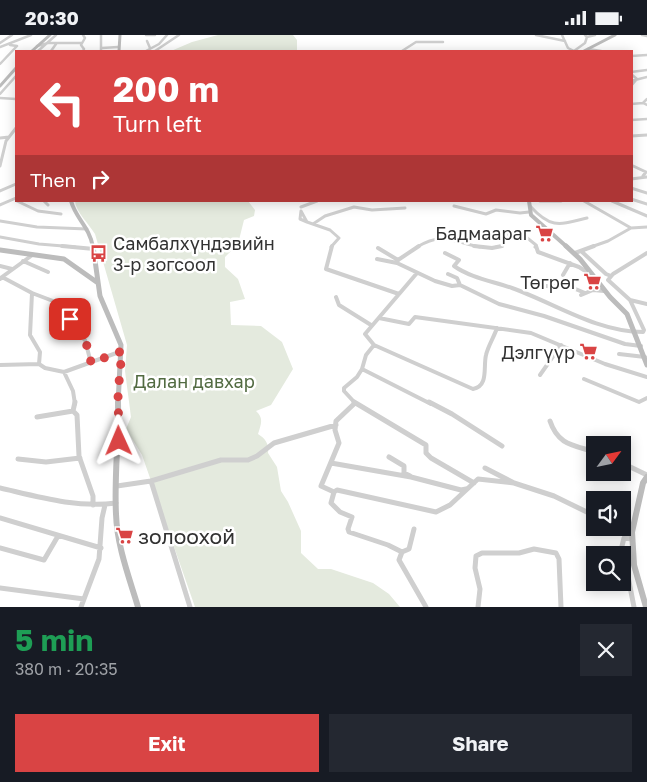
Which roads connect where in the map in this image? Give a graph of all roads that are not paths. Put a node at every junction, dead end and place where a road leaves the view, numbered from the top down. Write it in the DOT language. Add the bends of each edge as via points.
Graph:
graph roads {
  1 [pos="12,35"];
  2 [pos="31,35"];
  3 [pos="50,35"];
  4 [pos="56,35"];
  5 [pos="83,35"];
  6 [pos="101,35"];
  7 [pos="146,35"];
  8 [pos="155,35"];
  9 [pos="167,35"];
  10 [pos="179,35"];
  11 [pos="536,35"];
  12 [pos="562,35"];
  13 [pos="595,35"];
  14 [pos="615,35"];
  15 [pos="642,35"];
  16 [pos="121,36"];
  17 [pos="552,36"];
  18 [pos="586,36"];
  19 [pos="647,36"];
  20 [pos="147,41"];
  21 [pos="565,41"];
  22 [pos="161,42"];
  23 [pos="443,42"];
  24 [pos="0,43"];
  25 [pos="48,43"];
  26 [pos="82,43"];
  27 [pos="56,44"];
  28 [pos="10,45"];
  29 [pos="37,46"];
  30 [pos="0,47"];
  31 [pos="118,47"];
  32 [pos="150,49"];
  33 [pos="588,49"];
  34 [pos="33,50"];
  35 [pos="39,50"];
  36 [pos="52,50"];
  37 [pos="82,50"];
  38 [pos="102,50"];
  39 [pos="119,50"];
  40 [pos="156,50"];
  41 [pos="404,50"];
  42 [pos="572,50"];
  43 [pos="575,50"];
  44 [pos="594,50"];
  45 [pos="647,55"];
  46 [pos="633,56"];
  47 [pos="0,64"];
  48 [pos="15,69"];
  49 [pos="647,69"];
  50 [pos="633,72"];
  51 [pos="633,75"];
  52 [pos="15,77"];
  53 [pos="647,77"];
  54 [pos="637,79"];
  55 [pos="633,80"];
  56 [pos="633,84"];
  57 [pos="0,85"];
  58 [pos="0,94"];
  59 [pos="0,98"];
  60 [pos="15,99"];
  61 [pos="647,99"];
  62 [pos="643,103"];
  63 [pos="633,104"];
  64 [pos="647,105"];
  65 [pos="647,119"];
  66 [pos="633,120"];
  67 [pos="15,129"];
  68 [pos="647,135"];
  69 [pos="9,137"];
  70 [pos="633,137"];
  71 [pos="633,137"];
  72 [pos="0,138"];
  73 [pos="639,138"];
  74 [pos="0,166"];
  75 [pos="633,166"];
  76 [pos="645,176"];
  77 [pos="15,184"];
  78 [pos="633,189"];
  79 [pos="0,191"];
  80 [pos="647,193"];
  81 [pos="15,200"];
  82 [pos="633,200"];
  83 [pos="19,202"];
  84 [pos="45,202"];
  85 [pos="71,202"];
  86 [pos="304,202"];
  87 [pos="315,202"];
  88 [pos="586,202"];
  89 [pos="614,202"];
  90 [pos="529,203"];
  91 [pos="647,204"];
  92 [pos="0,205"];
  93 [pos="48,205"];
  94 [pos="454,206"];
  95 [pos="405,208"];
  96 [pos="302,209"];
  97 [pos="529,212"];
  98 [pos="61,214"];
  99 [pos="647,216"];
  100 [pos="587,218"];
  101 [pos="0,221"];
  102 [pos="641,223"];
  103 [pos="312,224"];
  104 [pos="637,227"];
  105 [pos="647,227"];
  106 [pos="631,228"];
  107 [pos="88,229"];
  108 [pos="0,237"];
  109 [pos="378,248"];
  110 [pos="94,249"];
  111 [pos="0,250"];
  112 [pos="581,251"];
  113 [pos="445,253"];
  114 [pos="574,253"];
  115 [pos="647,253"];
  116 [pos="31,256"];
  117 [pos="377,259"];
  118 [pos="23,261"];
  119 [pos="398,262"];
  120 [pos="570,263"];
  121 [pos="0,266"];
  122 [pos="12,269"];
  123 [pos="48,272"];
  124 [pos="417,273"];
  125 [pos="448,274"];
  126 [pos="563,275"];
  127 [pos="594,276"];
  128 [pos="611,276"];
  129 [pos="1,278"];
  130 [pos="554,280"];
  131 [pos="98,283"];
  132 [pos="460,285"];
  133 [pos="545,286"];
  134 [pos="572,288"];
  135 [pos="604,291"];
  136 [pos="32,293"];
  137 [pos="399,294"];
  138 [pos="336,297"];
  139 [pos="630,300"];
  140 [pos="647,304"];
  141 [pos="380,318"];
  142 [pos="371,325"];
  143 [pos="497,328"];
  144 [pos="636,333"];
  145 [pos="374,345"];
  146 [pos="561,345"];
  147 [pos="641,346"];
  148 [pos="122,351"];
  149 [pos="619,354"];
  150 [pos="645,357"];
  151 [pos="91,363"];
  152 [pos="39,364"];
  153 [pos="0,365"];
  154 [pos="647,365"];
  155 [pos="362,369"];
  156 [pos="64,372"];
  157 [pos="540,375"];
  158 [pos="647,377"];
  159 [pos="584,379"];
  160 [pos="647,398"];
  161 [pos="355,403"];
  162 [pos="73,411"];
  163 [pos="37,417"];
  164 [pos="550,421"];
  165 [pos="336,425"];
  166 [pos="502,446"];
  167 [pos="586,449"];
  168 [pos="389,457"];
  169 [pos="80,458"];
  170 [pos="18,459"];
  171 [pos="331,463"];
  172 [pos="485,468"];
  173 [pos="631,468"];
  174 [pos="647,476"];
  175 [pos="412,477"];
  176 [pos="151,481"];
  177 [pos="474,483"];
  178 [pos="514,483"];
  179 [pos="117,487"];
  180 [pos="0,488"];
  181 [pos="466,489"];
  182 [pos="334,492"];
  183 [pos="116,502"];
  184 [pos="93,505"];
  185 [pos="105,505"];
  186 [pos="586,512"];
  187 [pos="0,518"];
  188 [pos="414,529"];
  189 [pos="58,536"];
  190 [pos="632,536"];
  191 [pos="0,547"];
  192 [pos="101,548"];
  193 [pos="402,553"];
  194 [pos="0,588"];
  195 [pos="84,599"];
  196 [pos="80,607"];
  197 [pos="138,607"];
  198 [pos="190,607"];
  199 [pos="426,607"];
  200 [pos="478,607"];
  201 [pos="561,607"];
  202 [pos="634,607"];
  203 [pos="646,607"];
  1 -- 24 [label="street"];
  2 -- 28 [label="street"];
  3 -- 29 [label="street"];
  4 -- 25 [label="street"];
  5 -- 26 [label="street"];
  6 -- 38 [label="street"];
  7 -- 8 [label="street"];
  8 -- 22 [label="street"];
  9 -- 22 [label="street"];
  10 -- 40 [label="street"];
  11 -- 17 [label="street"];
  12 -- 21 [label="street"];
  13 -- 18 [label="street"];
  14 -- 33 [label="street"];
  15 -- 19 [label="street"];
  16 -- 31 [label="street"];
  17 -- 21 [label="street"];
  18 -- 43 [label="street" via="585,43"];
  20 -- 32 [label="street"];
  21 -- 42 [label="street"];
  22 -- 32 [label="street"];
  23 -- 41 [label="street" via="416,42"];
  25 -- 27 [label="street"];
  25 -- 29 [label="street"];
  25 -- 35 [label="street"];
  26 -- 27 [label="street"];
  26 -- 37 [label="street"];
  27 -- 36 [label="street"];
  28 -- 30 [label="street"];
  28 -- 47 [label="street" via="17,45"];
  29 -- 34 [label="street"];
  31 -- 38 [label="street"];
  31 -- 39 [label="street"];
  33 -- 44 [label="street"];
  45 -- 46 [label="street"];
  48 -- 57 [label="street"];
  49 -- 50 [label="street"];
  51 -- 54 [label="street"];
  52 -- 58 [label="street"];
  53 -- 54 [label="street"];
  54 -- 55 [label="street"];
  54 -- 56 [label="street"];
  59 -- 60 [label="street"];
  61 -- 62 [label="street"];
  62 -- 63 [label="street"];
  62 -- 64 [label="street"];
  65 -- 66 [label="street"];
  67 -- 69 [label="street"];
  68 -- 70 [label="street"];
  69 -- 72 [label="street"];
  69 -- 74 [label="street" via="2,151"];
  71 -- 73 [label="street"];
  75 -- 76 [label="street" via="644,170"];
  77 -- 79 [label="street"];
  78 -- 80 [label="street"];
  81 -- 92 [label="street"];
  82 -- 91 [label="street"];
  83 -- 98 [label="street" via="29,208"];
  84 -- 93 [label="street"];
  85 -- 107 [label="street"];
  86 -- 96 [label="street"];
  87 -- 96 [label="street"];
  88 -- 106 [label="street"];
  89 -- 99 [label="street"];
  90 -- 97 [label="street"];
  90 -- 100 [label="street" via="542,219 557,225"];
  94 -- 97 [label="street" via="486,214 496,210"];
  95 -- 103 [label="street" via="372,210 354,207 325,216"];
  96 -- 103 [label="street"];
  97 -- 114 [label="street"];
  101 -- 107 [label="street" via="37,227"];
  102 -- 104 [label="street"];
  103 -- 137 [label="street" via="330,230 338,238 330,248 326,269"];
  104 -- 105 [label="street"];
  104 -- 106 [label="street"];
  106 -- 112 [label="street"];
  107 -- 110 [label="street"];
  108 -- 110 [label="street"];
  109 -- 119 [label="street"];
  110 -- 131 [label="street"];
  111 -- 116 [label="street"];
  112 -- 114 [label="street"];
  112 -- 128 [label="street"];
  113 -- 144 [label="street" via="459,260 454,266 464,273 512,288 602,325"];
  114 -- 127 [label="street"];
  115 -- 128 [label="street"];
  116 -- 118 [label="street"];
  116 -- 131 [label="street" via="64,259"];
  117 -- 119 [label="street"];
  118 -- 122 [label="street"];
  118 -- 123 [label="street"];
  119 -- 120 [label="street" via="435,238 490,249 502,246 507,233 530,239 538,252"];
  119 -- 124 [label="street"];
  120 -- 126 [label="street"];
  120 -- 127 [label="street"];
  121 -- 122 [label="street"];
  122 -- 129 [label="street"];
  124 -- 132 [label="street" via="452,286"];
  124 -- 137 [label="street"];
  125 -- 132 [label="street" via="457,278"];
  127 -- 135 [label="street"];
  128 -- 139 [label="street" via="608,280"];
  129 -- 136 [label="street"];
  130 -- 134 [label="street"];
  131 -- 148 [label="street"];
  132 -- 147 [label="street" via="499,304 625,344"];
  133 -- 134 [label="street"];
  134 -- 135 [label="street" via="583,294 593,290"];
  135 -- 144 [label="street" via="627,314"];
  136 -- 151 [label="street" via="62,307 72,329 85,340"];
  136 -- 152 [label="street" via="30,337 40,352"];
  137 -- 141 [label="street"];
  138 -- 142 [label="street" via="340,305"];
  139 -- 140 [label="street"];
  139 -- 144 [label="street" via="644,330"];
  141 -- 142 [label="street"];
  141 -- 143 [label="street" via="409,324 415,317"];
  142 -- 145 [label="street" via="365,335"];
  143 -- 145 [label="street" via="486,355 484,381 473,389"];
  143 -- 146 [label="street" via="532,333"];
  144 -- 147 [label="street"];
  145 -- 155 [label="street" via="366,355"];
  146 -- 157 [label="street"];
  146 -- 158 [label="street"];
  147 -- 150 [label="street"];
  148 -- 151 [label="street"];
  148 -- 179 [label="street"];
  149 -- 150 [label="street"];
  150 -- 154 [label="street"];
  151 -- 156 [label="street"];
  152 -- 153 [label="street"];
  152 -- 156 [label="street"];
  155 -- 161 [label="street" via="344,391"];
  155 -- 166 [label="street" via="452,414"];
  156 -- 162 [label="street" via="75,395"];
  159 -- 160 [label="street" via="639,402"];
  161 -- 165 [label="street" via="336,421"];
  161 -- 177 [label="street" via="426,445 430,458"];
  162 -- 163 [label="street"];
  162 -- 169 [label="street" via="77,415"];
  164 -- 167 [label="street" via="554,433 565,442"];
  165 -- 171 [label="street" via="339,443"];
  165 -- 176 [label="street" via="274,443 248,460 221,460"];
  168 -- 175 [label="street" via="404,466 404,473"];
  169 -- 170 [label="street" via="46,462"];
  169 -- 184 [label="street"];
  171 -- 175 [label="street"];
  171 -- 182 [label="street" via="321,486"];
  172 -- 178 [label="street"];
  173 -- 174 [label="street"];
  174 -- 190 [label="street"];
  175 -- 181 [label="street"];
  176 -- 179 [label="street"];
  176 -- 198 [label="street"];
  177 -- 178 [label="street" via="478,479"];
  177 -- 181 [label="street"];
  178 -- 186 [label="street" via="554,496"];
  179 -- 183 [label="street"];
  180 -- 184 [label="street" via="36,498"];
  181 -- 182 [label="street" via="450,505 436,512 337,489"];
  182 -- 193 [label="street" via="331,503 352,517 349,533 388,545"];
  183 -- 185 [label="street"];
  183 -- 197 [label="street" via="121,551"];
  184 -- 185 [label="street"];
  185 -- 192 [label="street"];
  187 -- 189 [label="street"];
  188 -- 193 [label="street" via="409,549"];
  189 -- 191 [label="street" via="44,560"];
  189 -- 192 [label="street"];
  190 -- 202 [label="street" via="624,539 622,546"];
  190 -- 203 [label="street" via="634,565"];
  192 -- 195 [label="street" via="97,568"];
  193 -- 199 [label="street" via="399,563"];
  194 -- 195 [label="street"];
  195 -- 196 [label="street"];
  200 -- 201 [label="street" via="480,590 475,570 476,556 534,549 556,553 559,559"];
}
